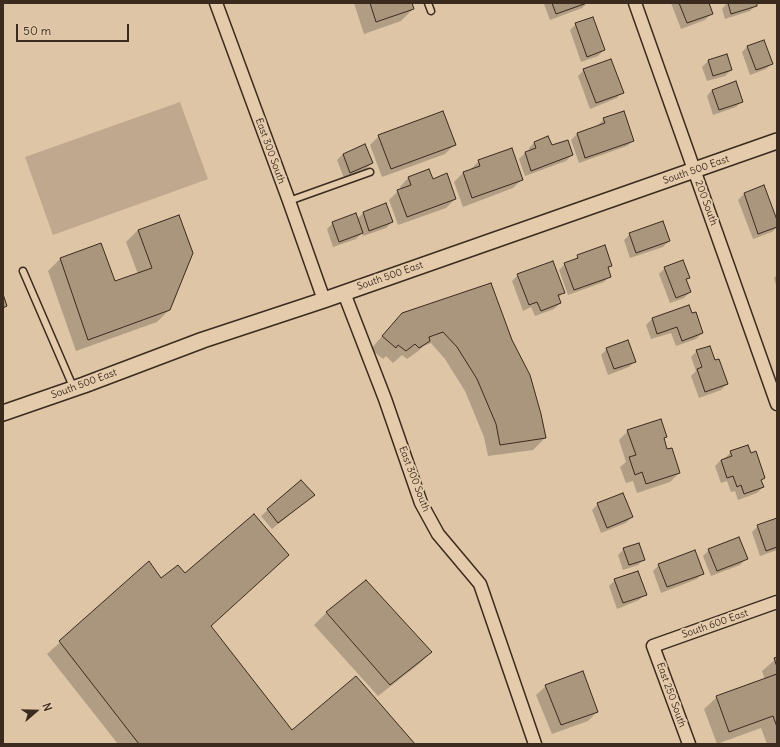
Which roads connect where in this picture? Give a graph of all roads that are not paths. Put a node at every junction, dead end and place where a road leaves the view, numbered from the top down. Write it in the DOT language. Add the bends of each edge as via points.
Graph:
graph roads {
  1 [pos="216,3"];
  2 [pos="428,3"];
  3 [pos="635,3"];
  4 [pos="431,11"];
  5 [pos="777,141"];
  6 [pos="694,170"];
  7 [pos="370,172"];
  8 [pos="289,201"];
  9 [pos="23,271"];
  10 [pos="344,292"];
  11 [pos="324,300"];
  12 [pos="74,389"];
  13 [pos="777,404"];
  14 [pos="3,412"];
  15 [pos="777,602"];
  16 [pos="653,646"];
  17 [pos="535,744"];
  18 [pos="689,744"];
  1 -- 8 [label="street, East 300 South"];
  2 -- 4 [label="lane"];
  3 -- 6 [label="street, 200 South"];
  5 -- 6 [label="street, South 500 East"];
  6 -- 10 [label="street, South 500 East"];
  6 -- 13 [label="street, 200 South"];
  7 -- 8 [label="lane"];
  8 -- 11 [label="street, East 300 South"];
  9 -- 12 [label="lane"];
  10 -- 11 [label="street, South 500 East"];
  10 -- 17 [label="street, East 300 South" via="421,503 438,534 480,584"];
  11 -- 12 [label="street, South 500 East" via="203,340"];
  12 -- 14 [label="street, South 500 East"];
  15 -- 16 [label="street, South 600 East"];
  16 -- 18 [label="street, East 250 South"];
}
